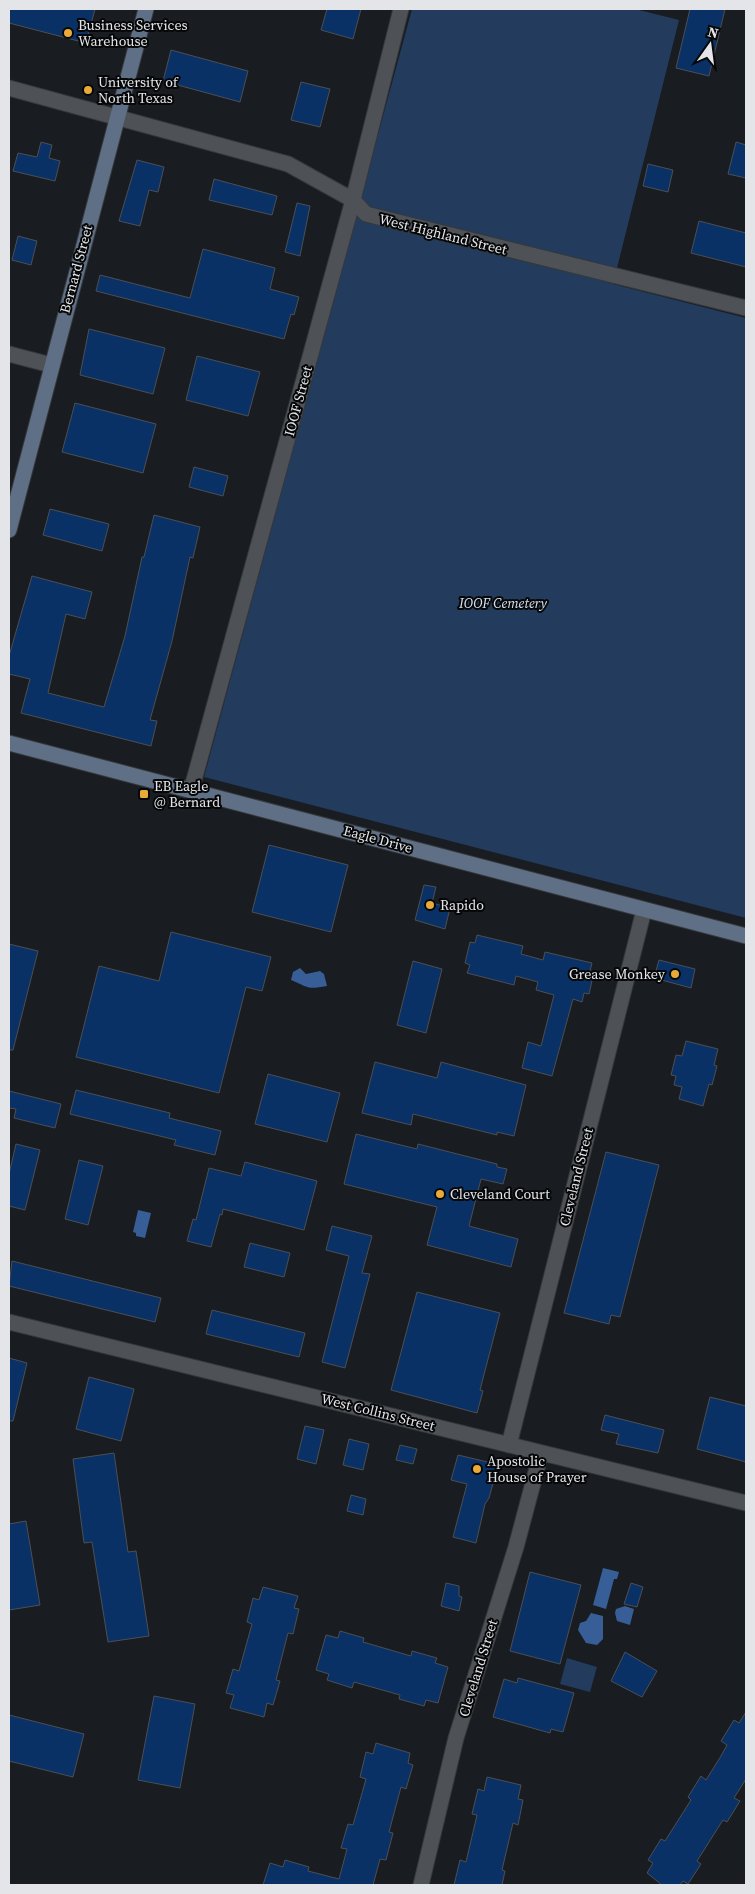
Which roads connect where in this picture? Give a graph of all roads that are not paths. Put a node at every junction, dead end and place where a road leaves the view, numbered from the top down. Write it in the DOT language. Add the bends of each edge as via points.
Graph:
graph roads {
  1 [pos="146,9"];
  2 [pos="401,9"];
  3 [pos="9,88"];
  4 [pos="117,117"];
  5 [pos="353,200"];
  6 [pos="746,308"];
  7 [pos="9,354"];
  8 [pos="51,365"];
  9 [pos="9,530"];
  10 [pos="9,744"];
  11 [pos="191,791"];
  12 [pos="644,910"];
  13 [pos="746,936"];
  14 [pos="9,1322"];
  15 [pos="509,1445"];
  16 [pos="541,1453"];
  17 [pos="746,1503"];
  18 [pos="421,1885"];
  1 -- 4 [label="street, Bernard Street"];
  2 -- 5 [label="street, IOOF Street"];
  3 -- 4 [label="street, West Highland Street"];
  4 -- 5 [label="street, West Highland Street" via="288,164"];
  4 -- 8 [label="street, Bernard Street"];
  5 -- 6 [label="street, West Highland Street" via="366,214"];
  5 -- 11 [label="street, IOOF Street"];
  7 -- 8 [label="street"];
  8 -- 9 [label="street, Bernard Street"];
  10 -- 11 [label="street, Eagle Drive"];
  11 -- 12 [label="street, Eagle Drive"];
  12 -- 13 [label="street, Eagle Drive"];
  12 -- 15 [label="street, Cleveland Street"];
  14 -- 15 [label="street, West Collins Street"];
  15 -- 16 [label="street, West Collins Street"];
  16 -- 17 [label="street, West Collins Street"];
  16 -- 18 [label="street, Cleveland Street" via="516,1547 456,1738"];
}
